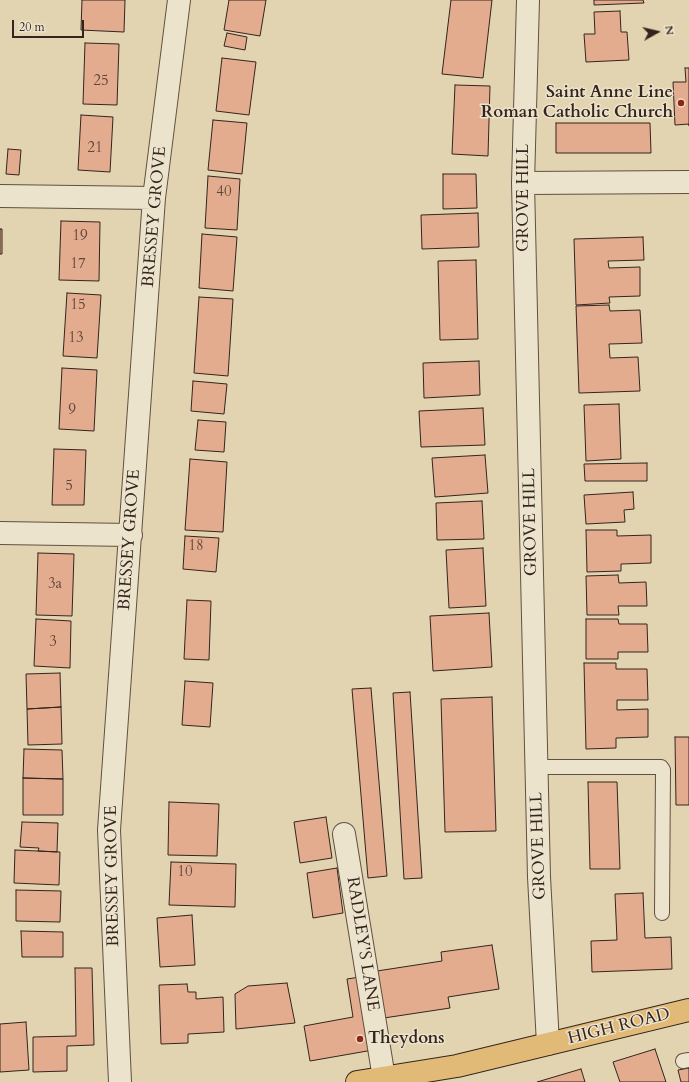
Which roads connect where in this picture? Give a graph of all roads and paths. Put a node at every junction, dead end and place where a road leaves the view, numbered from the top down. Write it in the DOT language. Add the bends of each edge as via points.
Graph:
graph roads {
  1 [pos="179,0"];
  2 [pos="528,0"];
  3 [pos="689,182"];
  4 [pos="523,183"];
  5 [pos="0,196"];
  6 [pos="154,198"];
  7 [pos="0,533"];
  8 [pos="131,535"];
  9 [pos="537,767"];
  10 [pos="344,834"];
  11 [pos="662,913"];
  12 [pos="689,1010"];
  13 [pos="548,1044"];
  14 [pos="384,1078"];
  15 [pos="120,1082"];
  16 [pos="357,1082"];
  1 -- 6 [label="street, BRESSEY GROVE"];
  2 -- 4 [label="street, GROVE HILL"];
  3 -- 4 [label="street"];
  4 -- 9 [label="street, GROVE HILL"];
  5 -- 6 [label="street"];
  6 -- 8 [label="street, BRESSEY GROVE"];
  7 -- 8 [label="street"];
  8 -- 15 [label="street, BRESSEY GROVE" via="109,830"];
  9 -- 11 [label="lane" via="661,767"];
  9 -- 13 [label="street, GROVE HILL" via="539,877"];
  10 -- 14 [label="street, RADLEY'S LANE"];
  12 -- 13 [label="main road, HIGH ROAD"];
  13 -- 14 [label="main road, HIGH ROAD" via="457,1066"];
  14 -- 16 [label="main road, HIGH ROAD"];
}
